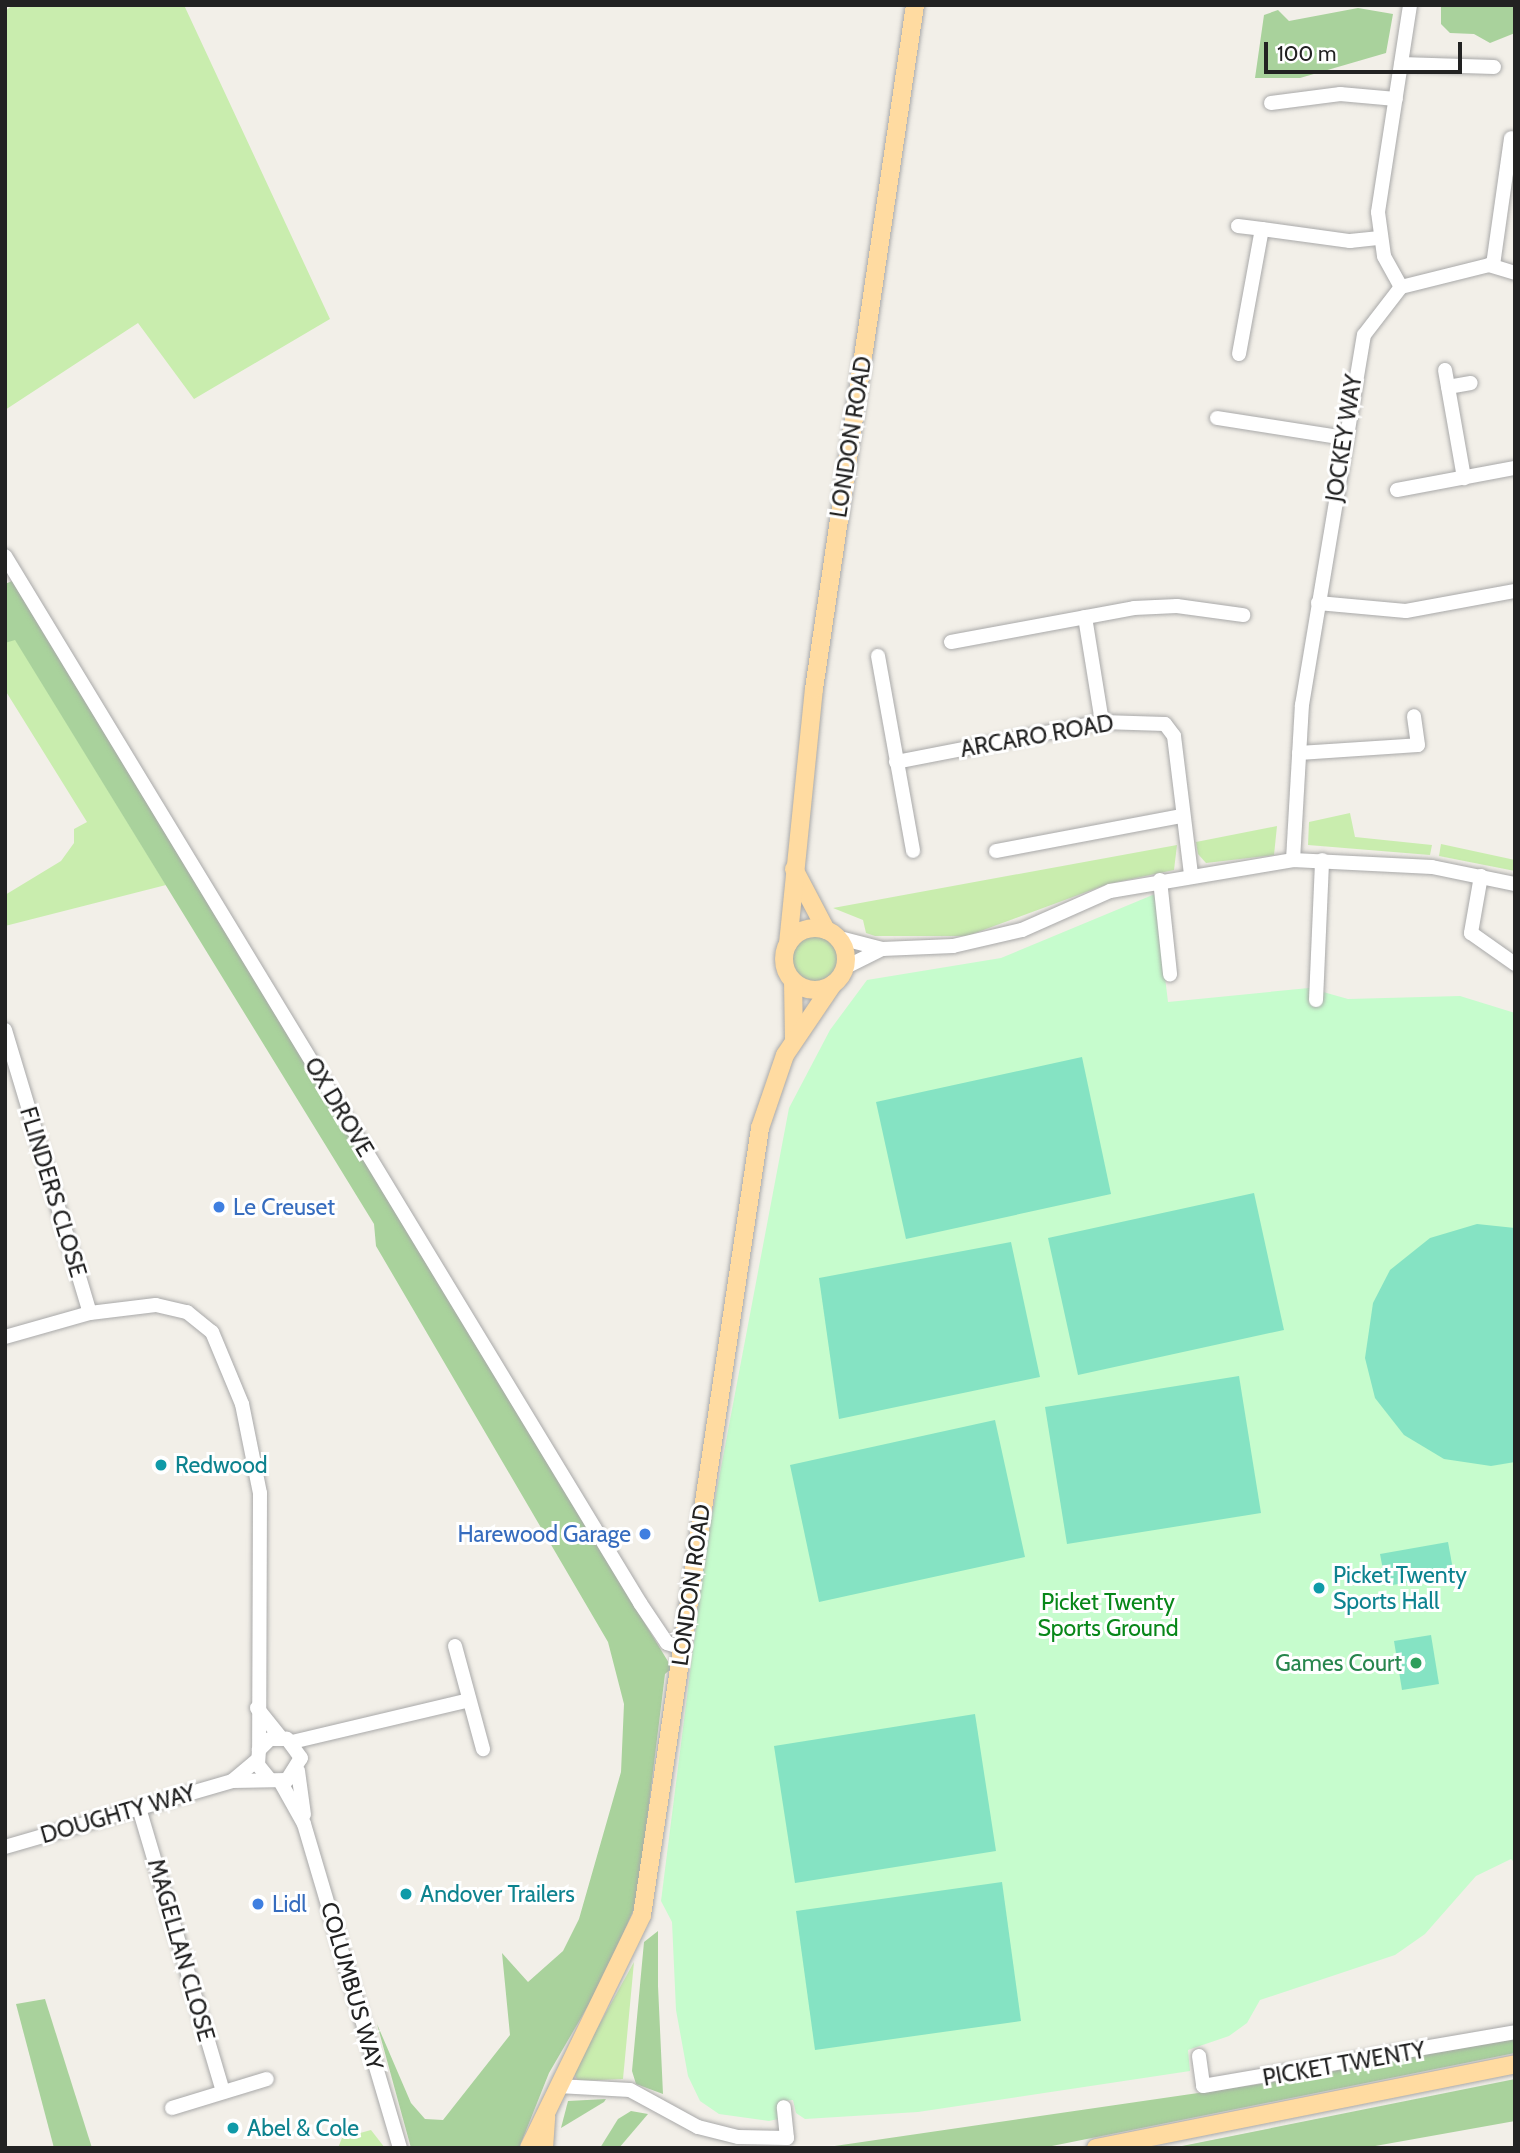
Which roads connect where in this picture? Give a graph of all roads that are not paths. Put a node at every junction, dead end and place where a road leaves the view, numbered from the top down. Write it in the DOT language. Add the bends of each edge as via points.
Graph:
graph roads {
  1 [pos="915,5"];
  2 [pos="1410,5"];
  3 [pos="1494,67"];
  4 [pos="1400,71"];
  5 [pos="1396,99"];
  6 [pos="1271,103"];
  7 [pos="1511,138"];
  8 [pos="1238,226"];
  9 [pos="1262,229"];
  10 [pos="1380,237"];
  11 [pos="1493,265"];
  12 [pos="1515,273"];
  13 [pos="1401,287"];
  14 [pos="1240,354"];
  15 [pos="1446,370"];
  16 [pos="1471,383"];
  17 [pos="1448,387"];
  18 [pos="1217,418"];
  19 [pos="1344,438"];
  20 [pos="1515,468"];
  21 [pos="1464,478"];
  22 [pos="1397,490"];
  23 [pos="5,556"];
  24 [pos="1515,591"];
  25 [pos="1318,603"];
  26 [pos="1243,615"];
  27 [pos="1085,617"];
  28 [pos="951,642"];
  29 [pos="878,656"];
  30 [pos="1414,716"];
  31 [pos="1102,722"];
  32 [pos="1299,753"];
  33 [pos="897,762"];
  34 [pos="1182,816"];
  35 [pos="996,850"];
  36 [pos="912,851"];
  37 [pos="1293,860"];
  38 [pos="1322,860"];
  39 [pos="794,869"];
  40 [pos="1191,874"];
  41 [pos="1481,876"];
  42 [pos="1160,880"];
  43 [pos="1515,884"];
  44 [pos="831,934"];
  45 [pos="788,944"];
  46 [pos="882,949"];
  47 [pos="1515,964"];
  48 [pos="844,968"];
  49 [pos="1170,974"];
  50 [pos="793,981"];
  51 [pos="833,984"];
  52 [pos="1316,1000"];
  53 [pos="5,1030"];
  54 [pos="793,1040"];
  55 [pos="90,1313"];
  56 [pos="5,1337"];
  57 [pos="455,1646"];
  58 [pos="682,1648"];
  59 [pos="469,1700"];
  60 [pos="257,1708"];
  61 [pos="336,1735"];
  62 [pos="286,1740"];
  63 [pos="483,1749"];
  64 [pos="258,1755"];
  65 [pos="299,1765"];
  66 [pos="232,1781"];
  67 [pos="275,1781"];
  68 [pos="139,1808"];
  69 [pos="304,1824"];
  70 [pos="5,1847"];
  71 [pos="1515,2032"];
  72 [pos="1199,2056"];
  73 [pos="1515,2064"];
  74 [pos="267,2079"];
  75 [pos="558,2085"];
  76 [pos="223,2092"];
  77 [pos="784,2107"];
  78 [pos="172,2108"];
  79 [pos="547,2116"];
  80 [pos="400,2148"];
  81 [pos="529,2148"];
  82 [pos="544,2148"];
  83 [pos="1096,2148"];
  1 -- 39 [label="main road, LONDON ROAD" via="824,617"];
  2 -- 4 [label="street"];
  3 -- 4 [label="street"];
  4 -- 5 [label="street"];
  5 -- 6 [label="street" via="1340,94"];
  5 -- 10 [label="street" via="1378,212"];
  7 -- 11 [label="street"];
  8 -- 9 [label="street"];
  9 -- 10 [label="street" via="1350,241"];
  9 -- 14 [label="street"];
  10 -- 13 [label="street"];
  11 -- 12 [label="street"];
  11 -- 13 [label="street"];
  13 -- 19 [label="street, JOCKEY WAY" via="1364,335"];
  15 -- 17 [label="street"];
  16 -- 17 [label="street"];
  17 -- 21 [label="street"];
  18 -- 19 [label="street"];
  19 -- 25 [label="street, JOCKEY WAY"];
  20 -- 21 [label="street"];
  21 -- 22 [label="street"];
  23 -- 58 [label="street, OX DROVE" via="639,1603 667,1643"];
  24 -- 25 [label="street" via="1406,611"];
  25 -- 32 [label="street, JOCKEY WAY"];
  26 -- 27 [label="street" via="1157,606"];
  27 -- 28 [label="street"];
  27 -- 31 [label="street"];
  29 -- 33 [label="street"];
  30 -- 32 [label="street" via="1418,745"];
  31 -- 33 [label="street, ARCARO ROAD"];
  31 -- 34 [label="street, ARCARO ROAD" via="1170,726"];
  32 -- 37 [label="street, JOCKEY WAY"];
  33 -- 36 [label="street"];
  34 -- 35 [label="street"];
  34 -- 40 [label="street, ARCARO ROAD"];
  37 -- 38 [label="street"];
  37 -- 40 [label="street"];
  38 -- 41 [label="street"];
  38 -- 52 [label="street"];
  39 -- 44 [label="main road"];
  39 -- 45 [label="main road, LONDON ROAD"];
  40 -- 42 [label="street"];
  41 -- 43 [label="street"];
  41 -- 47 [label="street" via="1471,933"];
  42 -- 46 [label="street" via="1092,897 992,938"];
  42 -- 49 [label="street"];
  44 -- 45 [label="main road" via="808,928"];
  44 -- 46 [label="street"];
  44 -- 48 [label="main road"];
  45 -- 50 [label="main road, LONDON ROAD" via="784,964"];
  46 -- 48 [label="street"];
  48 -- 51 [label="main road, LONDON ROAD"];
  50 -- 51 [label="main road" via="813,990"];
  50 -- 54 [label="main road, LONDON ROAD"];
  51 -- 54 [label="main road, LONDON ROAD"];
  53 -- 55 [label="street, FLINDERS CLOSE"];
  54 -- 58 [label="main road, LONDON ROAD" via="760,1128"];
  55 -- 56 [label="street"];
  55 -- 60 [label="street" via="156,1305 187,1311 212,1332 227,1362 261,1504"];
  57 -- 59 [label="street"];
  58 -- 75 [label="main road, LONDON ROAD" via="642,1915"];
  59 -- 61 [label="street"];
  59 -- 63 [label="street"];
  60 -- 62 [label="street"];
  60 -- 64 [label="street"];
  61 -- 62 [label="street, DOUGHTY WAY"];
  61 -- 65 [label="street"];
  62 -- 64 [label="street, DOUGHTY WAY"];
  62 -- 65 [label="street"];
  64 -- 66 [label="street, DOUGHTY WAY"];
  64 -- 67 [label="street, COLUMBUS WAY"];
  65 -- 67 [label="street"];
  65 -- 69 [label="street, COLUMBUS WAY"];
  66 -- 67 [label="street, DOUGHTY WAY"];
  66 -- 68 [label="street, DOUGHTY WAY"];
  67 -- 69 [label="street, COLUMBUS WAY"];
  68 -- 70 [label="street, DOUGHTY WAY"];
  68 -- 76 [label="street, MAGELLAN CLOSE"];
  69 -- 80 [label="street, COLUMBUS WAY"];
  71 -- 72 [label="street, PICKET TWENTY" via="1203,2086"];
  73 -- 83 [label="main road"];
  74 -- 76 [label="street"];
  75 -- 77 [label="street" via="629,2090 698,2127 738,2137 787,2138"];
  75 -- 79 [label="main road, LONDON ROAD"];
  76 -- 78 [label="street"];
  79 -- 81 [label="main road, LONDON ROAD"];
  79 -- 82 [label="main road, LONDON ROAD"];
}
